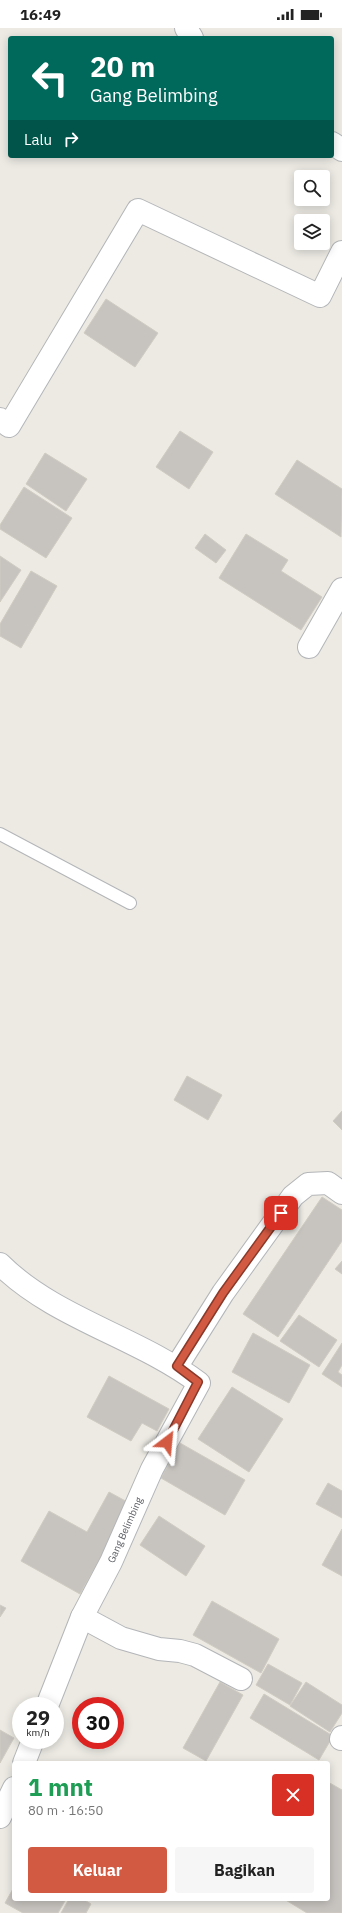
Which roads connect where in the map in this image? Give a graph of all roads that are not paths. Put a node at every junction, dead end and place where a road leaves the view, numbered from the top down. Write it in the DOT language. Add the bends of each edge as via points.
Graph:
graph roads {
  1 [pos="334,144"];
  2 [pos="342,150"];
  3 [pos="342,252"];
  4 [pos="0,419"];
  5 [pos="342,589"];
  6 [pos="309,647"];
  7 [pos="0,834"];
  8 [pos="130,903"];
  9 [pos="342,1193"];
  10 [pos="0,1264"];
  11 [pos="177,1366"];
  12 [pos="82,1618"];
  13 [pos="241,1679"];
  14 [pos="51,1697"];
  15 [pos="29,1749"];
  16 [pos="25,1761"];
  17 [pos="8,1792"];
  18 [pos="0,1817"];
  1 -- 2 [label="street"];
  3 -- 4 [label="street" via="320,296 138,210 9,426"];
  5 -- 6 [label="street"];
  7 -- 8 [label="lane"];
  9 -- 11 [label="street" via="328,1183 308,1184 293,1196 223,1293"];
  10 -- 11 [label="street" via="14,1278 60,1307"];
  11 -- 12 [label="street, Gang Belimbing" via="198,1382 152,1469 111,1562"];
  12 -- 13 [label="street" via="121,1638 159,1649 180,1650 194,1655"];
  12 -- 14 [label="street, Gang Belimbing"];
  15 -- 16 [label="street"];
  17 -- 18 [label="street"];
}
